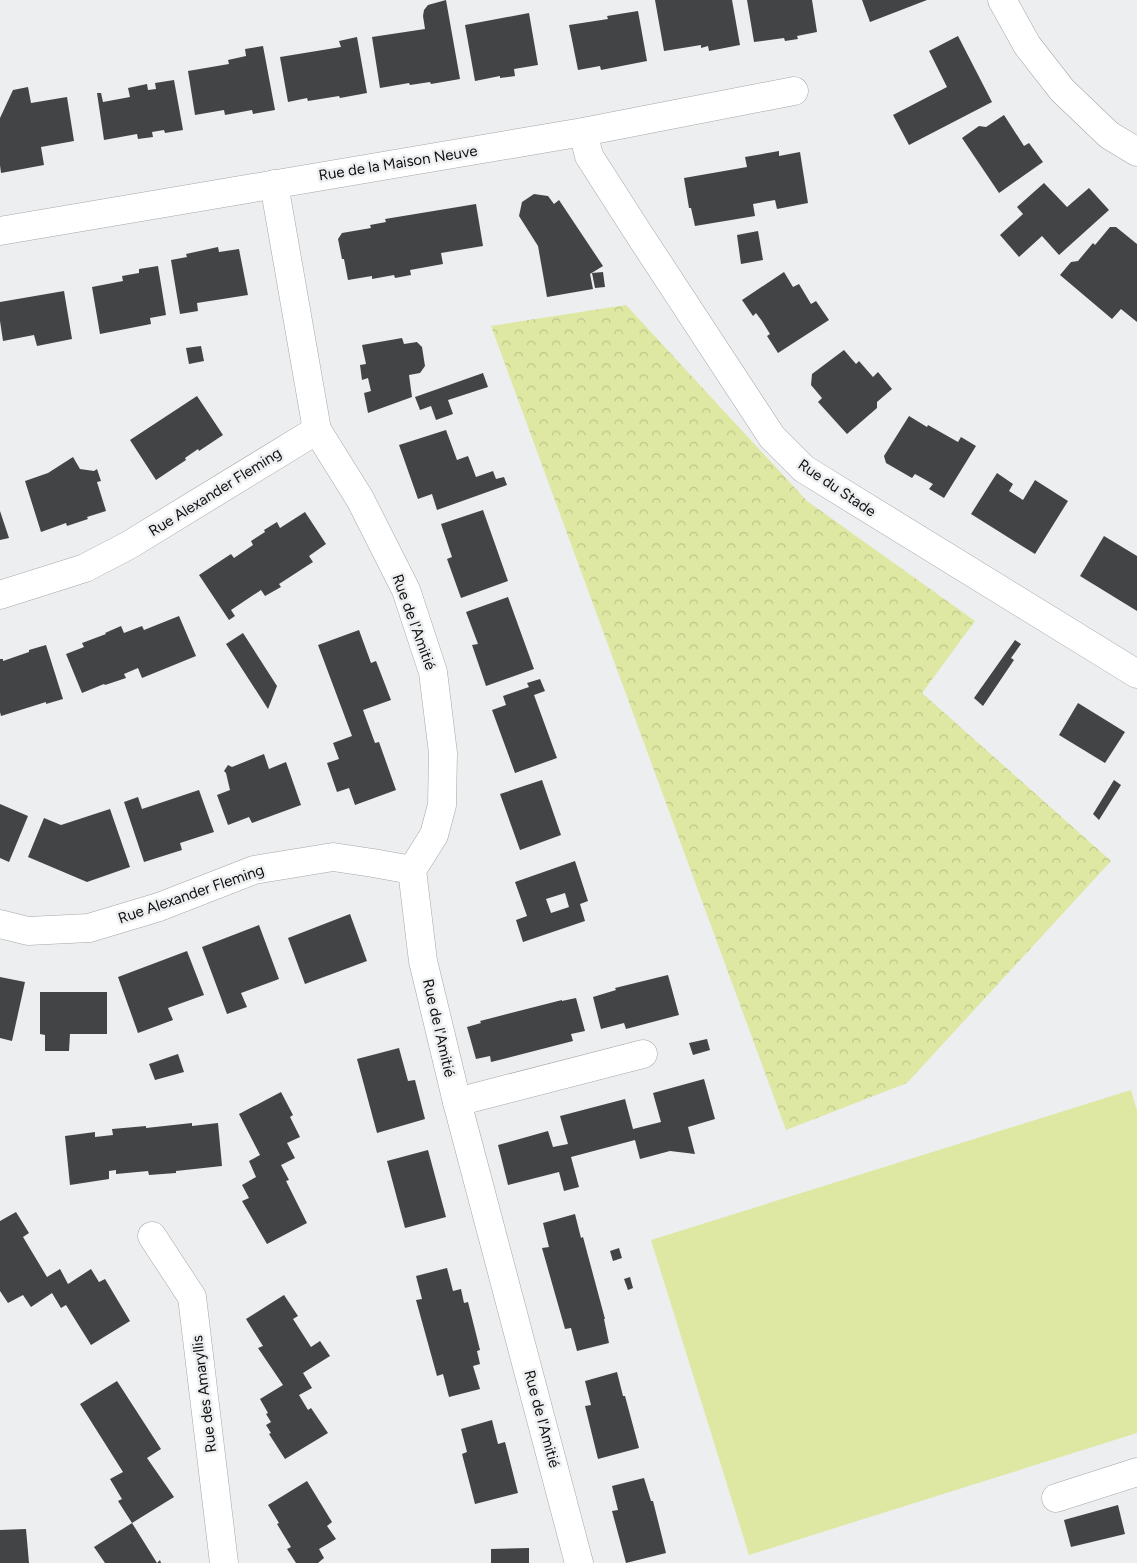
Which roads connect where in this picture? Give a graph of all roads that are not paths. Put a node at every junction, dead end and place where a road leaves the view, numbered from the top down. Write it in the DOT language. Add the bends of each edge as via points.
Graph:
graph roads {
  1 [pos="1002,0"];
  2 [pos="794,91"];
  3 [pos="583,132"];
  4 [pos="1137,152"];
  5 [pos="274,184"];
  6 [pos="0,231"];
  7 [pos="317,430"];
  8 [pos="0,595"];
  9 [pos="1137,674"];
  10 [pos="412,870"];
  11 [pos="0,924"];
  12 [pos="643,1054"];
  13 [pos="457,1102"];
  14 [pos="152,1236"];
  15 [pos="1137,1472"];
  16 [pos="1056,1498"];
  17 [pos="224,1563"];
  18 [pos="579,1563"];
  1 -- 4 [label="street" via="1027,45 1062,90 1109,135"];
  2 -- 3 [label="street, Rue de la Maison Neuve"];
  3 -- 5 [label="street, Rue de la Maison Neuve"];
  3 -- 9 [label="street, Rue du Stade" via="589,156 647,248 772,437 804,469"];
  5 -- 6 [label="street, Rue de la Maison Neuve"];
  5 -- 7 [label="street, Rue de l'Amitié"];
  7 -- 8 [label="street, Rue Alexander Fleming" via="114,553 85,568"];
  7 -- 10 [label="street, Rue de l'Amitié" via="360,499 406,590 433,672 443,753 442,805 434,835"];
  10 -- 11 [label="street, Rue Alexander Fleming" via="333,858 254,870 159,907 88,928 28,931"];
  10 -- 13 [label="street, Rue de l'Amitié" via="423,962"];
  12 -- 13 [label="street"];
  13 -- 18 [label="street, Rue de l'Amitié"];
  14 -- 17 [label="street, Rue des Amaryllis" via="192,1297"];
  15 -- 16 [label="street"];
}
